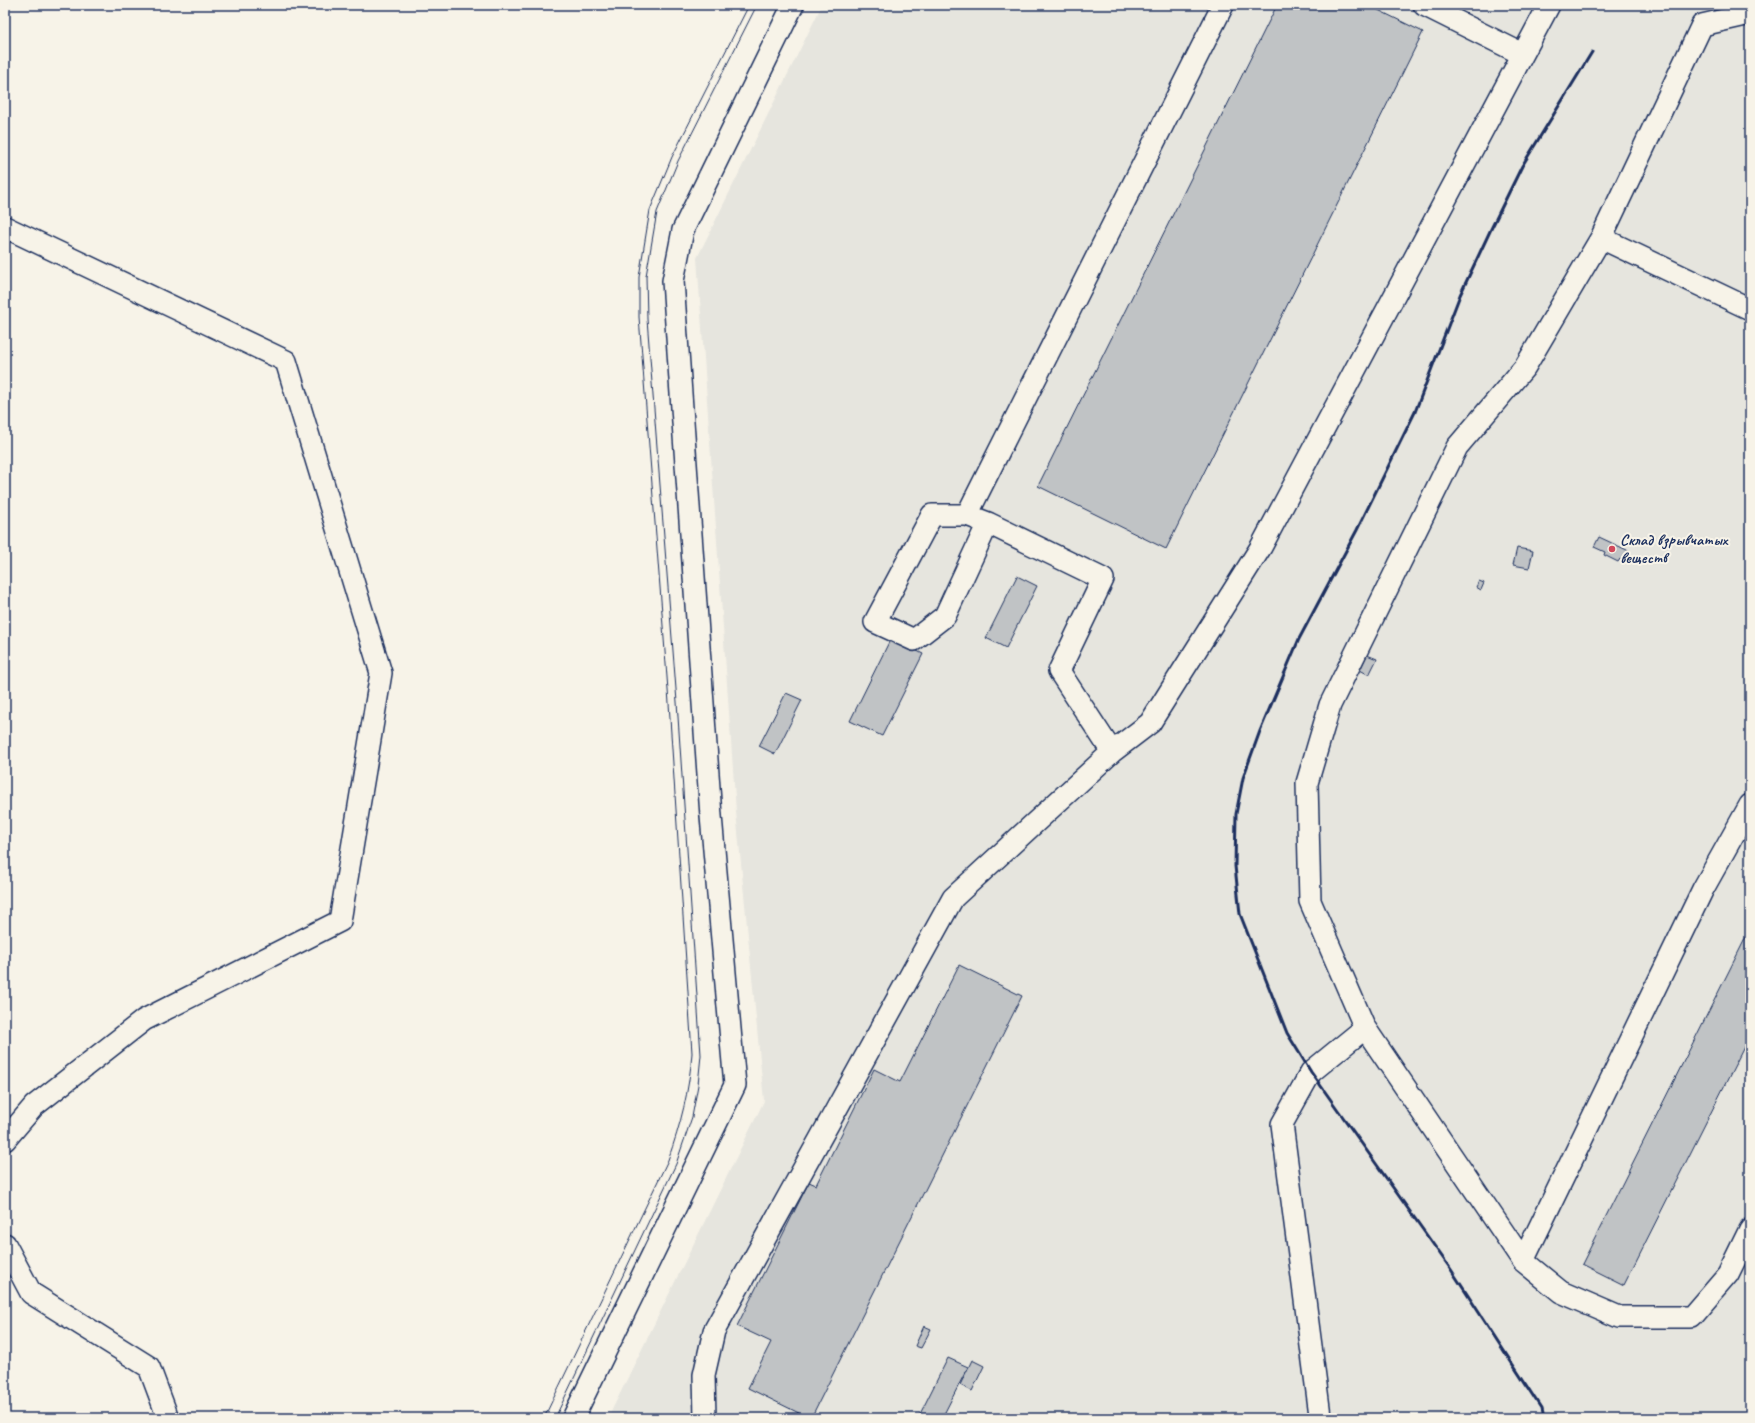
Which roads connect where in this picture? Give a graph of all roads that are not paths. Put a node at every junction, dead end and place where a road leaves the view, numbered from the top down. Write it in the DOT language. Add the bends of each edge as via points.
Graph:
graph roads {
  1 [pos="793,5"];
  2 [pos="1223,5"];
  3 [pos="1424,5"];
  4 [pos="1549,5"];
  5 [pos="1748,5"];
  6 [pos="1750,14"];
  7 [pos="1522,54"];
  8 [pos="5,227"];
  9 [pos="1601,238"];
  10 [pos="1750,309"];
  11 [pos="967,515"];
  12 [pos="988,523"];
  13 [pos="1112,752"];
  14 [pos="1750,805"];
  15 [pos="1365,1028"];
  16 [pos="5,1140"];
  17 [pos="1750,1229"];
  18 [pos="5,1244"];
  19 [pos="1523,1261"];
  20 [pos="168,1418"];
  21 [pos="573,1418"];
  22 [pos="705,1418"];
  23 [pos="1319,1418"];
  1 -- 21 [label="street" via="683,230 673,281 711,816 735,1085"];
  2 -- 11 [label="street"];
  3 -- 7 [label="street"];
  4 -- 7 [label="street"];
  5 -- 6 [label="street"];
  6 -- 9 [label="street" via="1702,25"];
  7 -- 13 [label="street" via="1261,547 1150,723"];
  8 -- 16 [label="street" via="286,362 381,673 340,921 144,1020 34,1106"];
  9 -- 10 [label="street"];
  9 -- 15 [label="street" via="1525,367 1457,447 1330,705 1307,783 1310,901"];
  11 -- 12 [label="street"];
  11 -- 12 [label="street" via="932,515 875,622 914,640 945,616"];
  12 -- 13 [label="street" via="1103,579 1059,671"];
  13 -- 22 [label="street" via="953,898 714,1332 704,1375"];
  14 -- 19 [label="street" via="1703,889"];
  15 -- 19 [label="street"];
  15 -- 23 [label="street" via="1311,1072 1282,1124"];
  17 -- 19 [label="street" via="1728,1274 1691,1317 1619,1317 1561,1292"];
  18 -- 20 [label="street" via="31,1293 149,1367"];
}
